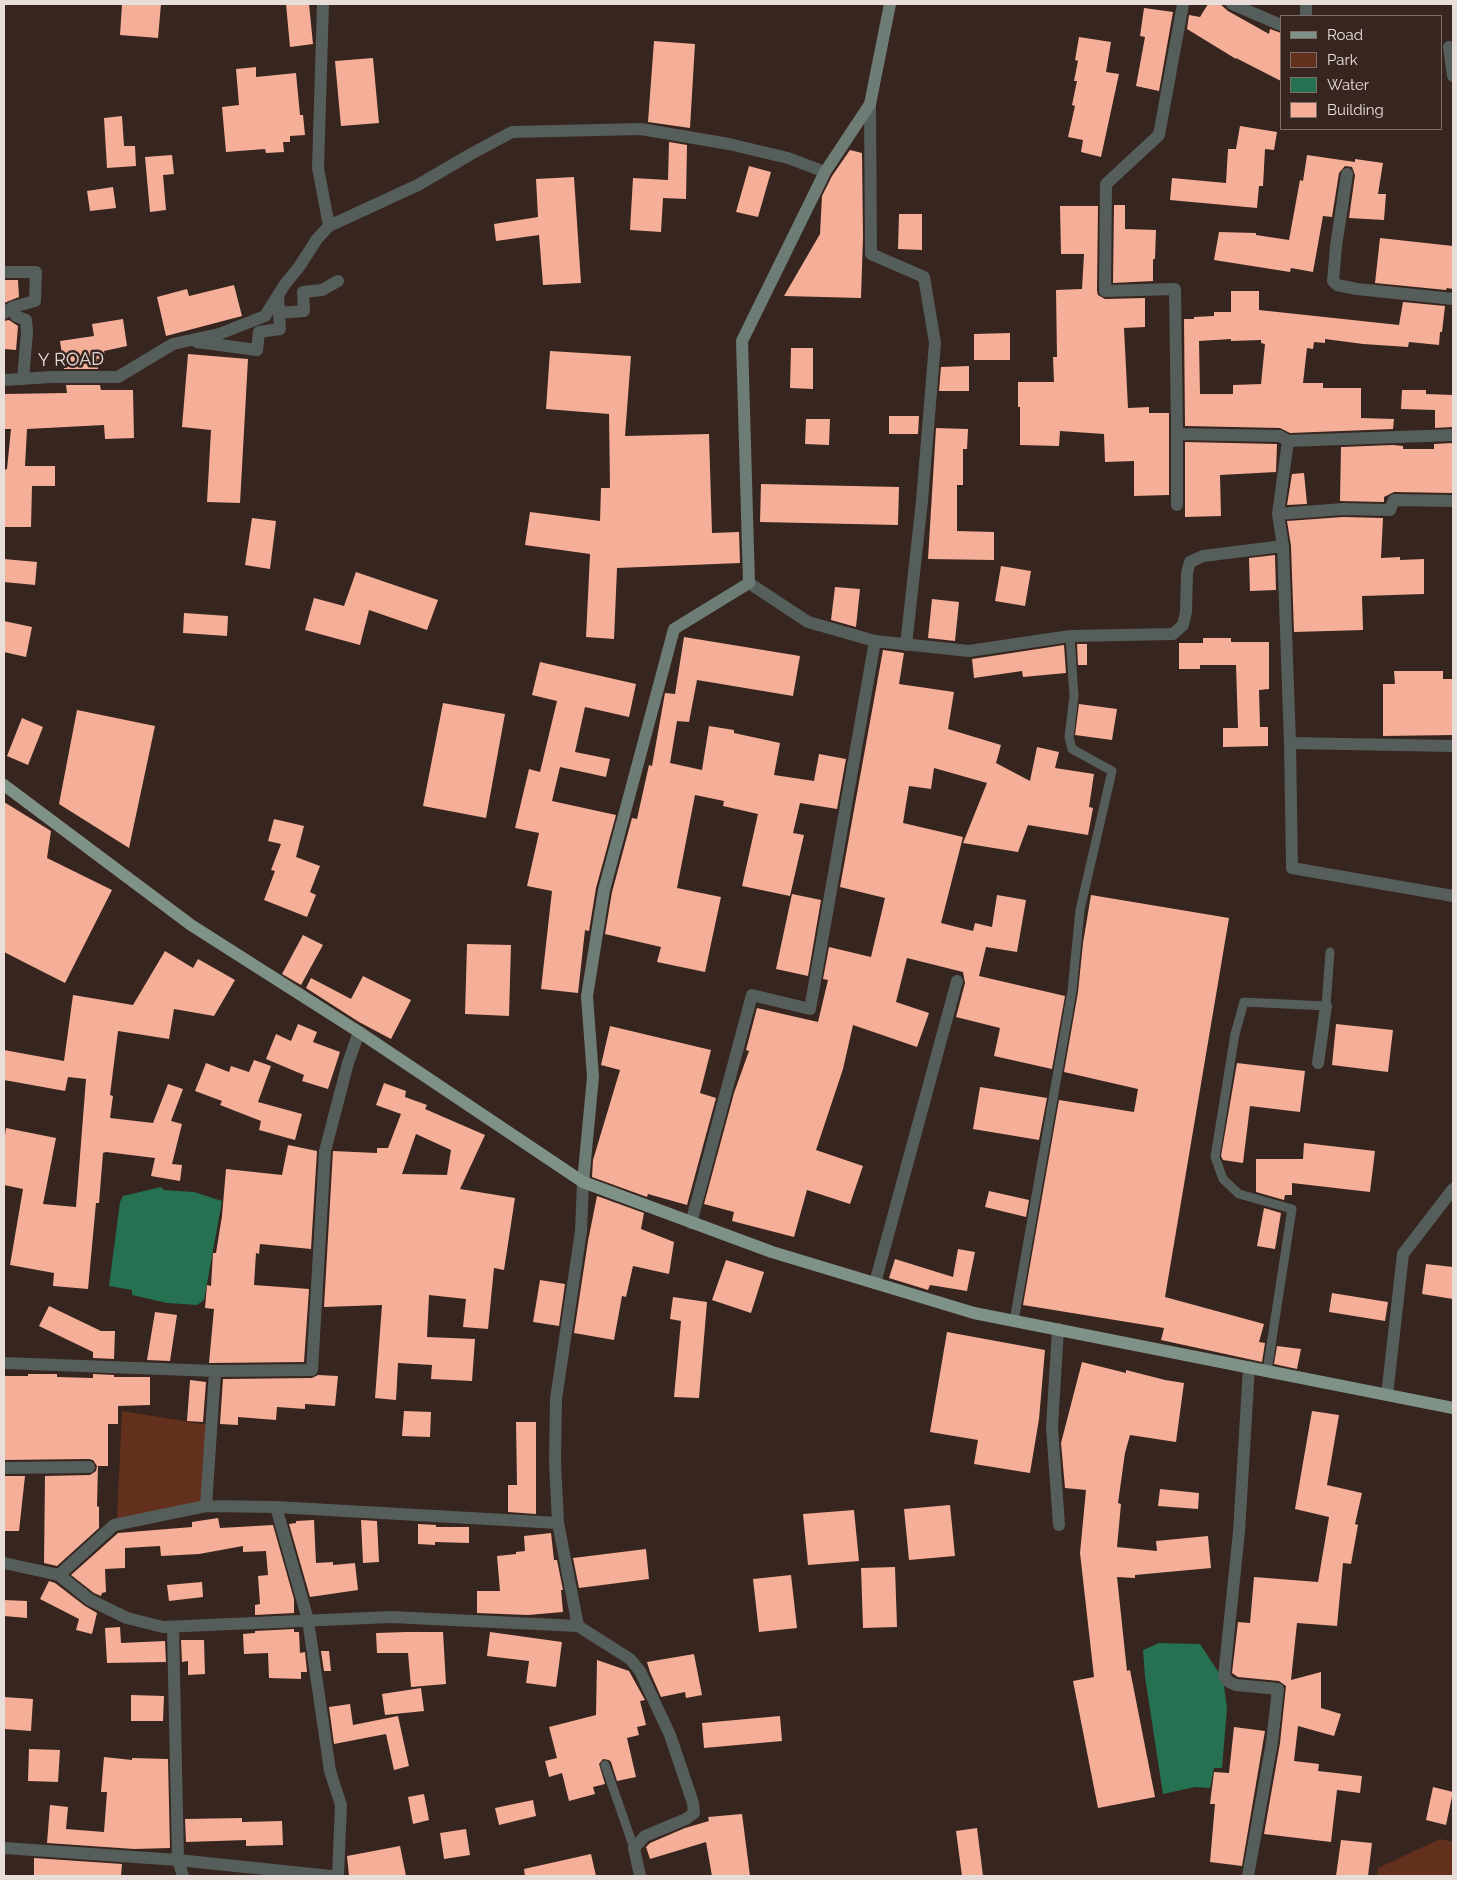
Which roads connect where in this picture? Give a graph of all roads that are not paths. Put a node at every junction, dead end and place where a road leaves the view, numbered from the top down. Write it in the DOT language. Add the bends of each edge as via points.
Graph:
graph roads {
  1 [pos="323,4"];
  2 [pos="890,4"];
  3 [pos="1183,4"];
  4 [pos="1232,4"];
  5 [pos="1280,25"];
  6 [pos="1448,47"];
  7 [pos="1453,76"];
  8 [pos="870,104"];
  9 [pos="825,172"];
  10 [pos="1346,174"];
  11 [pos="329,226"];
  12 [pos="4,272"];
  13 [pos="338,281"];
  14 [pos="278,295"];
  15 [pos="1453,300"];
  16 [pos="8,310"];
  17 [pos="279,312"];
  18 [pos="187,341"];
  19 [pos="23,379"];
  20 [pos="4,380"];
  21 [pos="1176,434"];
  22 [pos="1453,435"];
  23 [pos="1288,440"];
  24 [pos="1453,501"];
  25 [pos="1177,505"];
  26 [pos="1278,514"];
  27 [pos="1283,546"];
  28 [pos="749,583"];
  29 [pos="1070,636"];
  30 [pos="875,641"];
  31 [pos="906,645"];
  32 [pos="1290,742"];
  33 [pos="1453,746"];
  34 [pos="4,785"];
  35 [pos="1453,896"];
  36 [pos="1330,952"];
  37 [pos="957,981"];
  38 [pos="1326,1006"];
  39 [pos="359,1032"];
  40 [pos="1318,1064"];
  41 [pos="583,1182"];
  42 [pos="1453,1189"];
  43 [pos="692,1222"];
  44 [pos="875,1283"];
  45 [pos="1014,1321"];
  46 [pos="1058,1329"];
  47 [pos="4,1363"];
  48 [pos="1249,1367"];
  49 [pos="215,1371"];
  50 [pos="1268,1371"];
  51 [pos="1387,1395"];
  52 [pos="1453,1408"];
  53 [pos="89,1467"];
  54 [pos="4,1468"];
  55 [pos="206,1506"];
  56 [pos="276,1507"];
  57 [pos="558,1523"];
  58 [pos="1059,1525"];
  59 [pos="4,1563"];
  60 [pos="59,1575"];
  61 [pos="308,1620"];
  62 [pos="578,1626"];
  63 [pos="174,1627"];
  64 [pos="606,1764"];
  65 [pos="4,1848"];
  66 [pos="634,1848"];
  67 [pos="178,1860"];
  68 [pos="183,1876"];
  69 [pos="331,1876"];
  70 [pos="338,1876"];
  71 [pos="640,1876"];
  72 [pos="1248,1876"];
  1 -- 11 [label="street" via="318,168"];
  2 -- 8 [label="street"];
  3 -- 21 [label="street" via="1159,135 1106,184 1105,291 1175,289"];
  4 -- 5 [label="street"];
  6 -- 7 [label="street"];
  8 -- 9 [label="street"];
  8 -- 31 [label="street" via="871,254 924,277 935,342"];
  9 -- 11 [label="street" via="788,158 729,144 641,129 512,132 418,185"];
  9 -- 28 [label="street" via="742,341"];
  10 -- 15 [label="street" via="1333,281 1357,289"];
  11 -- 14 [label="street, Y ROAD"];
  12 -- 16 [label="street" via="36,272 35,301"];
  13 -- 17 [label="street" via="322,290 303,292 304,311"];
  14 -- 17 [label="street"];
  14 -- 18 [label="street, Y ROAD" via="265,316 219,334"];
  16 -- 19 [label="street" via="26,320"];
  17 -- 18 [label="street" via="280,329 258,332 257,350"];
  18 -- 19 [label="street, Y ROAD" via="173,344 118,377"];
  19 -- 20 [label="street, Y ROAD"];
  21 -- 23 [label="street" via="1280,436"];
  21 -- 25 [label="street"];
  22 -- 23 [label="street"];
  23 -- 26 [label="street"];
  24 -- 26 [label="street" via="1394,500 1390,510"];
  26 -- 27 [label="street"];
  27 -- 29 [label="street" via="1203,556 1190,562 1183,625 1173,634"];
  27 -- 32 [label="street"];
  28 -- 30 [label="street" via="808,622"];
  28 -- 41 [label="street" via="674,629 604,890 587,996 593,1077"];
  29 -- 31 [label="street" via="969,651"];
  29 -- 45 [label="lane" via="1074,696 1070,743 1072,749 1112,771 1080,910 1072,991"];
  30 -- 31 [label="street"];
  30 -- 43 [label="street" via="810,1009 752,995"];
  32 -- 33 [label="street"];
  32 -- 35 [label="street" via="1292,868"];
  34 -- 39 [label="main road" via="191,926"];
  36 -- 38 [label="lane"];
  37 -- 44 [label="street"];
  38 -- 40 [label="street"];
  38 -- 50 [label="lane" via="1244,1002 1235,1034 1216,1147 1215,1157 1223,1179 1239,1194 1292,1209"];
  39 -- 41 [label="main road"];
  39 -- 49 [label="street" via="325,1151 312,1370"];
  41 -- 43 [label="main road"];
  41 -- 57 [label="street" via="581,1231 556,1399"];
  42 -- 51 [label="street" via="1403,1254"];
  43 -- 44 [label="main road" via="772,1252"];
  44 -- 45 [label="main road" via="974,1313"];
  45 -- 46 [label="main road"];
  46 -- 48 [label="main road"];
  46 -- 58 [label="street" via="1052,1427"];
  47 -- 49 [label="street"];
  48 -- 50 [label="main road"];
  48 -- 72 [label="street" via="1240,1532 1224,1676 1236,1685 1278,1689"];
  49 -- 55 [label="street"];
  50 -- 51 [label="main road"];
  51 -- 52 [label="main road"];
  53 -- 54 [label="street"];
  55 -- 56 [label="street"];
  55 -- 60 [label="street" via="114,1526"];
  56 -- 57 [label="street"];
  56 -- 61 [label="street"];
  57 -- 62 [label="street"];
  59 -- 60 [label="street"];
  60 -- 63 [label="street" via="90,1600 127,1618"];
  61 -- 62 [label="street" via="391,1617"];
  61 -- 63 [label="street"];
  61 -- 70 [label="street" via="330,1770 341,1805"];
  62 -- 66 [label="street" via="630,1659 640,1671 670,1734 693,1803 694,1813 645,1836"];
  63 -- 67 [label="street"];
  64 -- 66 [label="lane"];
  65 -- 67 [label="street"];
  66 -- 71 [label="street"];
  67 -- 68 [label="street"];
  67 -- 69 [label="street"];
}
